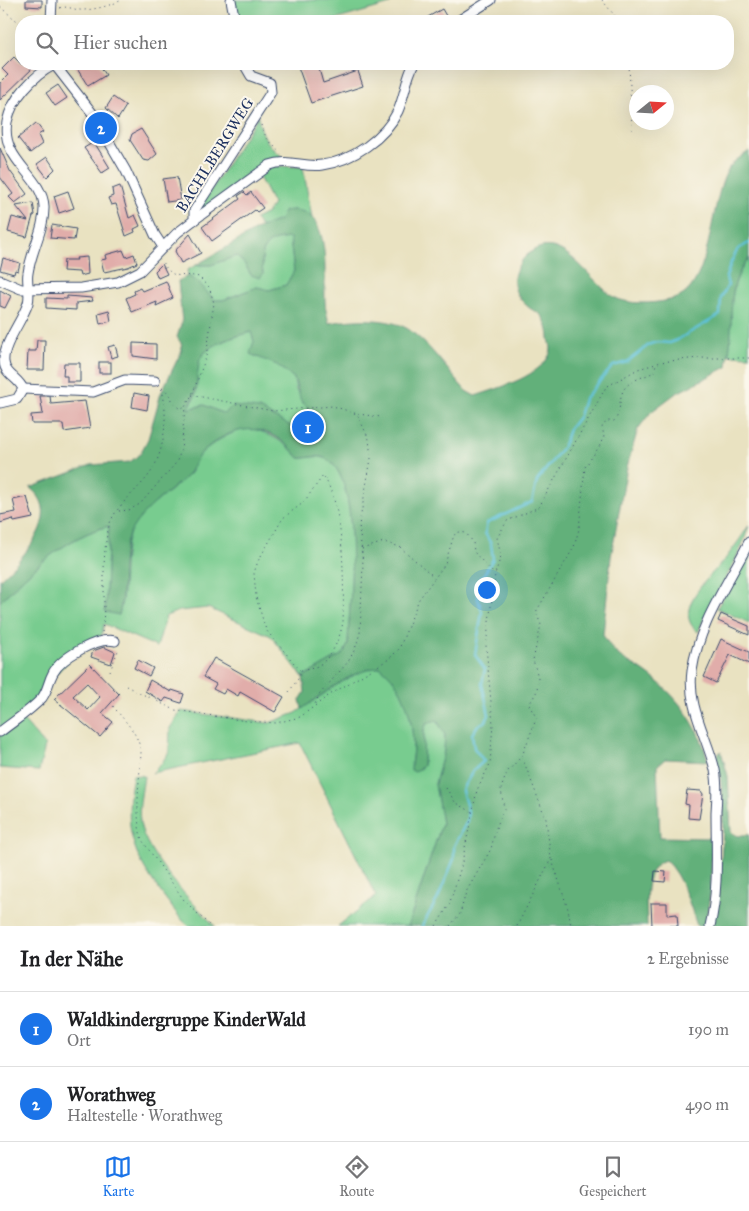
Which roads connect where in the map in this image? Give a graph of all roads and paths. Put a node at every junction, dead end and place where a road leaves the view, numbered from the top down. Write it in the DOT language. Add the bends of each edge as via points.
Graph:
graph roads {
  1 [pos="52,0"];
  2 [pos="122,0"];
  3 [pos="231,0"];
  4 [pos="492,0"];
  5 [pos="602,0"];
  6 [pos="0,7"];
  7 [pos="51,15"];
  8 [pos="58,15"];
  9 [pos="235,15"];
  10 [pos="468,15"];
  11 [pos="614,15"];
  12 [pos="15,19"];
  13 [pos="46,70"];
  14 [pos="59,70"];
  15 [pos="248,70"];
  16 [pos="411,70"];
  17 [pos="629,70"];
  18 [pos="258,109"];
  19 [pos="632,131"];
  20 [pos="293,162"];
  21 [pos="194,220"];
  22 [pos="163,247"];
  23 [pos="159,257"];
  24 [pos="0,280"];
  25 [pos="29,289"];
  26 [pos="749,358"];
  27 [pos="656,364"];
  28 [pos="158,385"];
  29 [pos="23,389"];
  30 [pos="192,395"];
  31 [pos="0,404"];
  32 [pos="185,407"];
  33 [pos="357,414"];
  34 [pos="382,417"];
  35 [pos="119,511"];
  36 [pos="749,542"];
  37 [pos="361,549"];
  38 [pos="494,574"];
  39 [pos="434,577"];
  40 [pos="97,641"];
  41 [pos="115,641"];
  42 [pos="117,653"];
  43 [pos="300,670"];
  44 [pos="110,671"];
  45 [pos="126,686"];
  46 [pos="289,692"];
  47 [pos="113,706"];
  48 [pos="314,706"];
  49 [pos="0,732"];
  50 [pos="522,756"];
  51 [pos="446,788"];
  52 [pos="473,812"];
  53 [pos="552,859"];
  54 [pos="210,926"];
  55 [pos="436,926"];
  56 [pos="450,926"];
  57 [pos="517,926"];
  58 [pos="571,926"];
  59 [pos="710,926"];
  1 -- 7 [label="street"];
  2 -- 8 [label="path" via="106,7 84,10 64,7"];
  3 -- 9 [label="street"];
  4 -- 10 [label="street"];
  5 -- 11 [label="path"];
  6 -- 12 [label="path"];
  13 -- 25 [label="street" via="21,94 12,107 6,127 12,153 39,191 44,204 27,274"];
  14 -- 22 [label="street" via="93,114 129,176"];
  15 -- 18 [label="street, BACHLBERGWEG" via="251,76 271,85 271,92"];
  16 -- 20 [label="street" via="397,112 373,140 355,154 333,163 315,166"];
  17 -- 19 [label="path"];
  18 -- 20 [label="path" via="264,134"];
  18 -- 21 [label="street, BACHLBERGWEG" via="194,211"];
  20 -- 21 [label="street" via="270,165"];
  21 -- 22 [label="street, BACHLBERGWEG"];
  22 -- 25 [label="street, BACHLBERGWEG" via="136,273 121,280 81,288"];
  23 -- 30 [label="path" via="170,274 204,280 213,298 206,357"];
  24 -- 25 [label="street, BACHLBERGWEG" via="16,288"];
  25 -- 29 [label="street" via="29,302 4,357 6,369"];
  26 -- 27 [label="path" via="690,358"];
  27 -- 38 [label="path" via="638,369 606,387 539,508 507,521 497,538 501,556"];
  27 -- 50 [label="path" via="654,372 634,380 623,390 619,415 602,427 602,442 585,467 579,529 574,547 536,612 542,625 532,660 538,676 537,691 529,705 536,717"];
  28 -- 29 [label="street" via="125,380 93,392"];
  28 -- 32 [label="path" via="167,390 174,405"];
  28 -- 35 [label="path" via="163,439 157,459 151,472 129,494"];
  29 -- 31 [label="street" via="17,399"];
  30 -- 32 [label="path"];
  30 -- 33 [label="path" via="273,411 333,406"];
  32 -- 35 [label="path" via="181,450 176,463 140,504"];
  33 -- 34 [label="path"];
  33 -- 37 [label="path" via="369,439 371,459 359,525"];
  35 -- 40 [label="path" via="106,536 104,614"];
  36 -- 59 [label="street" via="712,610 692,671 691,687 696,713 717,786 716,876"];
  37 -- 39 [label="path" via="384,542 400,547"];
  37 -- 48 [label="path" via="358,642 348,662 319,695"];
  38 -- 39 [label="path" via="474,552 473,542 466,533 459,532 454,535 445,564"];
  38 -- 52 [label="path" via="486,646 493,724 490,764 477,790"];
  39 -- 48 [label="path" via="419,599 399,649 389,659"];
  40 -- 41 [label="street"];
  40 -- 49 [label="street" via="58,666 41,699"];
  42 -- 44 [label="path"];
  43 -- 43 [label="path" via="266,630 256,597 254,573 283,518 303,503 323,476 338,517 343,622 340,638 331,655 309,669"];
  43 -- 46 [label="path" via="300,676"];
  45 -- 48 [label="path" via="175,710 247,721 287,722"];
  47 -- 54 [label="path" via="140,742 138,815 142,840 184,900"];
  50 -- 53 [label="path" via="546,819"];
  50 -- 56 [label="path" via="507,772 501,789 504,809 491,849 466,892 460,914"];
  51 -- 52 [label="path" via="455,802"];
  52 -- 55 [label="path" via="450,905"];
  53 -- 57 [label="path"];
  53 -- 58 [label="path"];
}
